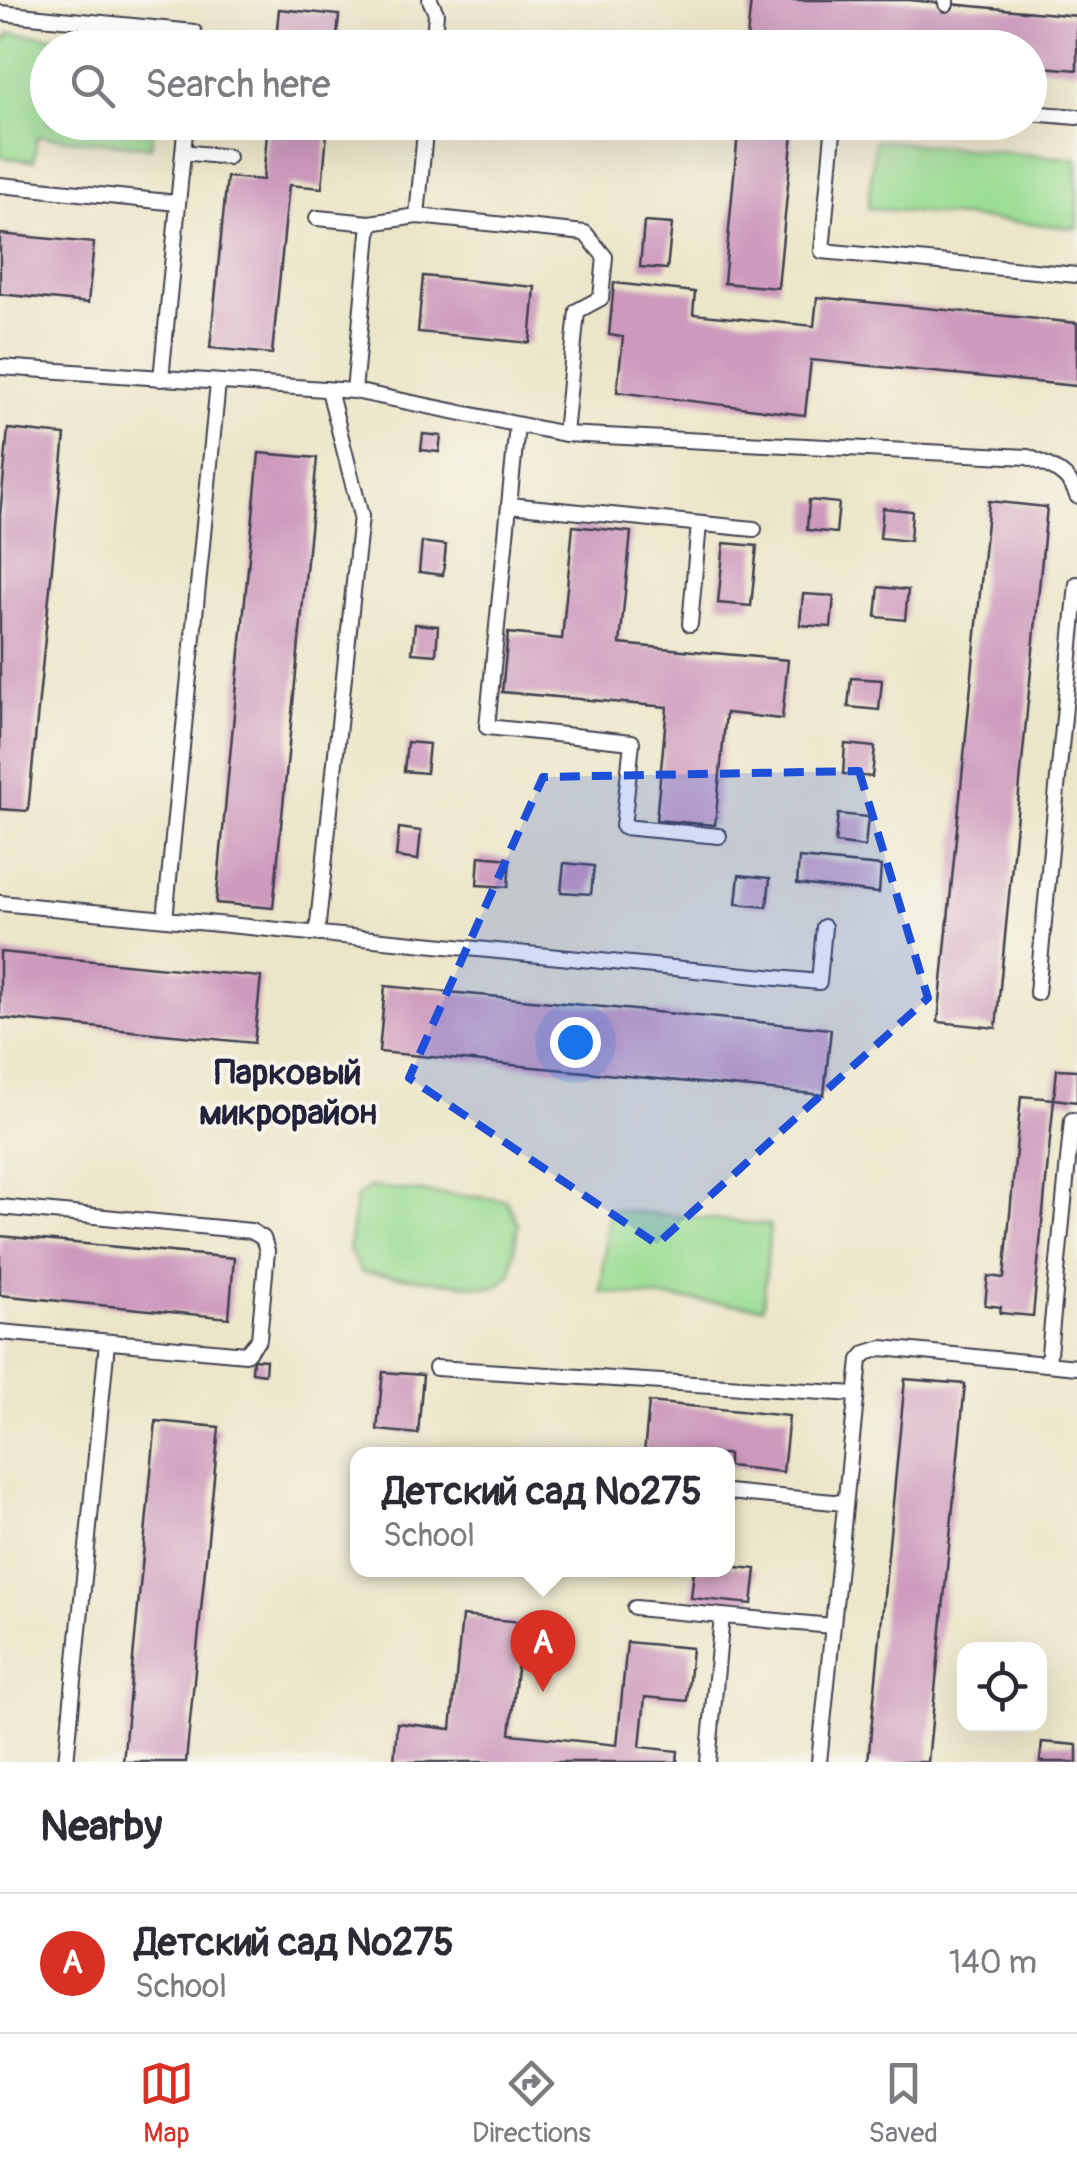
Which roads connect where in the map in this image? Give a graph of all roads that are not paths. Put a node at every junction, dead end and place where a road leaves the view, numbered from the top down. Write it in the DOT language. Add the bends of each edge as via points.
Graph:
graph roads {
  1 [pos="430,0"];
  2 [pos="0,13"];
  3 [pos="174,30"];
  4 [pos="435,30"];
  5 [pos="1047,115"];
  6 [pos="1077,118"];
  7 [pos="184,140"];
  8 [pos="424,140"];
  9 [pos="832,140"];
  10 [pos="182,152"];
  11 [pos="228,157"];
  12 [pos="0,185"];
  13 [pos="178,203"];
  14 [pos="417,216"];
  15 [pos="317,218"];
  16 [pos="370,222"];
  17 [pos="1077,275"];
  18 [pos="0,367"];
  19 [pos="160,380"];
  20 [pos="218,383"];
  21 [pos="329,390"];
  22 [pos="354,391"];
  23 [pos="517,425"];
  24 [pos="565,434"];
  25 [pos="1077,496"];
  26 [pos="509,505"];
  27 [pos="699,524"];
  28 [pos="754,529"];
  29 [pos="1077,584"];
  30 [pos="690,624"];
  31 [pos="719,836"];
  32 [pos="0,902"];
  33 [pos="166,919"];
  34 [pos="824,927"];
  35 [pos="317,933"];
  36 [pos="1037,993"];
  37 [pos="1072,1120"];
  38 [pos="0,1207"];
  39 [pos="0,1332"];
  40 [pos="107,1342"];
  41 [pos="1048,1364"];
  42 [pos="1077,1367"];
  43 [pos="436,1368"];
  44 [pos="855,1394"];
  45 [pos="735,1493"];
  46 [pos="844,1502"];
  47 [pos="636,1608"];
  48 [pos="722,1616"];
  49 [pos="832,1626"];
  50 [pos="66,1762"];
  51 [pos="708,1762"];
  52 [pos="819,1762"];
  1 -- 4 [label="lane"];
  2 -- 3 [label="lane"];
  5 -- 6 [label="lane"];
  7 -- 10 [label="lane"];
  8 -- 14 [label="lane"];
  9 -- 17 [label="lane" via="822,250"];
  10 -- 11 [label="lane"];
  10 -- 13 [label="lane"];
  12 -- 13 [label="lane"];
  13 -- 19 [label="lane"];
  14 -- 16 [label="lane"];
  14 -- 24 [label="lane" via="585,232 604,256 601,298 577,310"];
  15 -- 16 [label="lane"];
  16 -- 22 [label="lane"];
  18 -- 19 [label="lane"];
  19 -- 20 [label="lane"];
  20 -- 21 [label="lane"];
  20 -- 33 [label="lane"];
  21 -- 22 [label="lane"];
  21 -- 35 [label="lane" via="360,516"];
  22 -- 23 [label="lane"];
  23 -- 24 [label="lane"];
  23 -- 26 [label="lane"];
  24 -- 25 [label="lane" via="1028,457 1055,469"];
  26 -- 27 [label="lane"];
  26 -- 31 [label="lane" via="487,727 632,742 623,827"];
  27 -- 28 [label="lane"];
  27 -- 30 [label="lane"];
  29 -- 36 [label="lane"];
  32 -- 33 [label="lane"];
  33 -- 35 [label="lane"];
  34 -- 35 [label="lane" via="819,982"];
  37 -- 41 [label="lane"];
  38 -- 40 [label="lane" via="251,1231 263,1238 259,1338 252,1351"];
  39 -- 40 [label="lane"];
  40 -- 50 [label="lane"];
  41 -- 42 [label="lane"];
  41 -- 44 [label="lane" via="874,1349 860,1360"];
  43 -- 44 [label="lane"];
  44 -- 46 [label="lane"];
  45 -- 46 [label="lane"];
  46 -- 49 [label="lane"];
  47 -- 48 [label="lane"];
  48 -- 49 [label="lane"];
  48 -- 51 [label="lane"];
  49 -- 52 [label="lane"];
}
